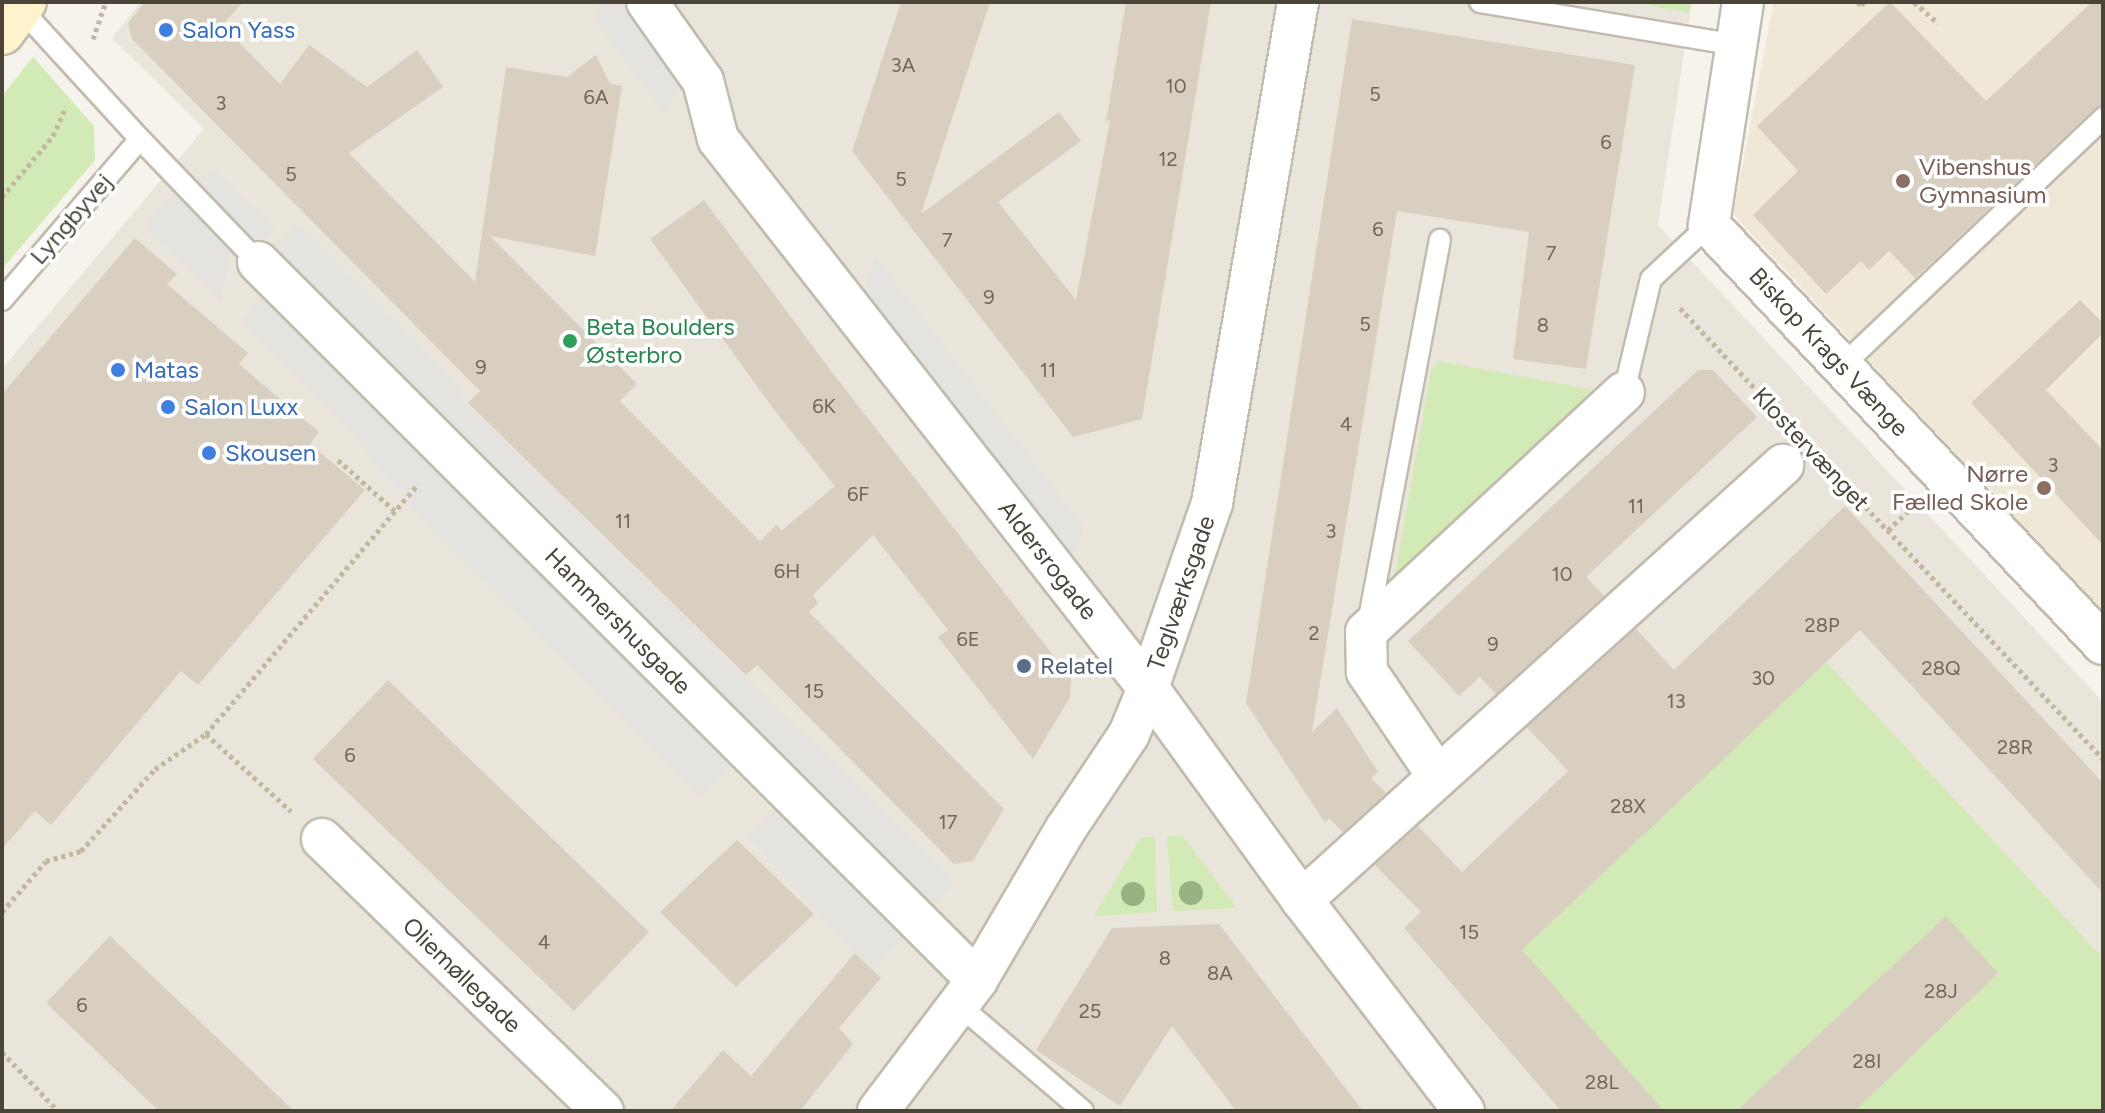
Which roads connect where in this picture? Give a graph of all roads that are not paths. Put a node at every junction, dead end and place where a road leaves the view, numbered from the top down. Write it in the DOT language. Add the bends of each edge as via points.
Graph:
graph roads {
  1 [pos="647,2"];
  2 [pos="1298,2"];
  3 [pos="1480,2"];
  4 [pos="1743,2"];
  5 [pos="15,14"];
  6 [pos="1736,45"];
  7 [pos="2103,118"];
  8 [pos="140,139"];
  9 [pos="1709,225"];
  10 [pos="1440,240"];
  11 [pos="258,262"];
  12 [pos="2,300"];
  13 [pos="1843,365"];
  14 [pos="1624,392"];
  15 [pos="1783,465"];
  16 [pos="1366,632"];
  17 [pos="2103,644"];
  18 [pos="1148,688"];
  19 [pos="1437,775"];
  20 [pos="322,839"];
  21 [pos="1302,900"];
  22 [pos="968,992"];
  23 [pos="603,1111"];
  24 [pos="878,1111"];
  25 [pos="1083,1111"];
  26 [pos="1464,1111"];
  1 -- 18 [label="street, Aldersrogade" via="703,81 718,139"];
  2 -- 18 [label="street, Teglværksgade" via="1212,503"];
  3 -- 6 [label="lane"];
  4 -- 6 [label="street"];
  5 -- 8 [label="lane"];
  6 -- 9 [label="street"];
  7 -- 13 [label="lane"];
  8 -- 11 [label="lane"];
  8 -- 12 [label="lane, Lyngbyvej"];
  9 -- 13 [label="street, Biskop Krags Vænge"];
  9 -- 14 [label="lane" via="1651,279"];
  10 -- 16 [label="lane"];
  11 -- 22 [label="street, Hammershusgade" via="447,450"];
  13 -- 17 [label="street, Biskop Krags Vænge"];
  14 -- 16 [label="street"];
  15 -- 19 [label="street, Klostervænget"];
  16 -- 19 [label="street" via="1367,672"];
  18 -- 21 [label="street, Aldersrogade"];
  18 -- 22 [label="street, Teglværksgade" via="1129,734"];
  19 -- 21 [label="street, Klostervænget"];
  20 -- 23 [label="street, Oliemøllegade"];
  21 -- 26 [label="street, Aldersrogade"];
  22 -- 24 [label="street, Teglværksgade"];
  22 -- 25 [label="lane"];
}
